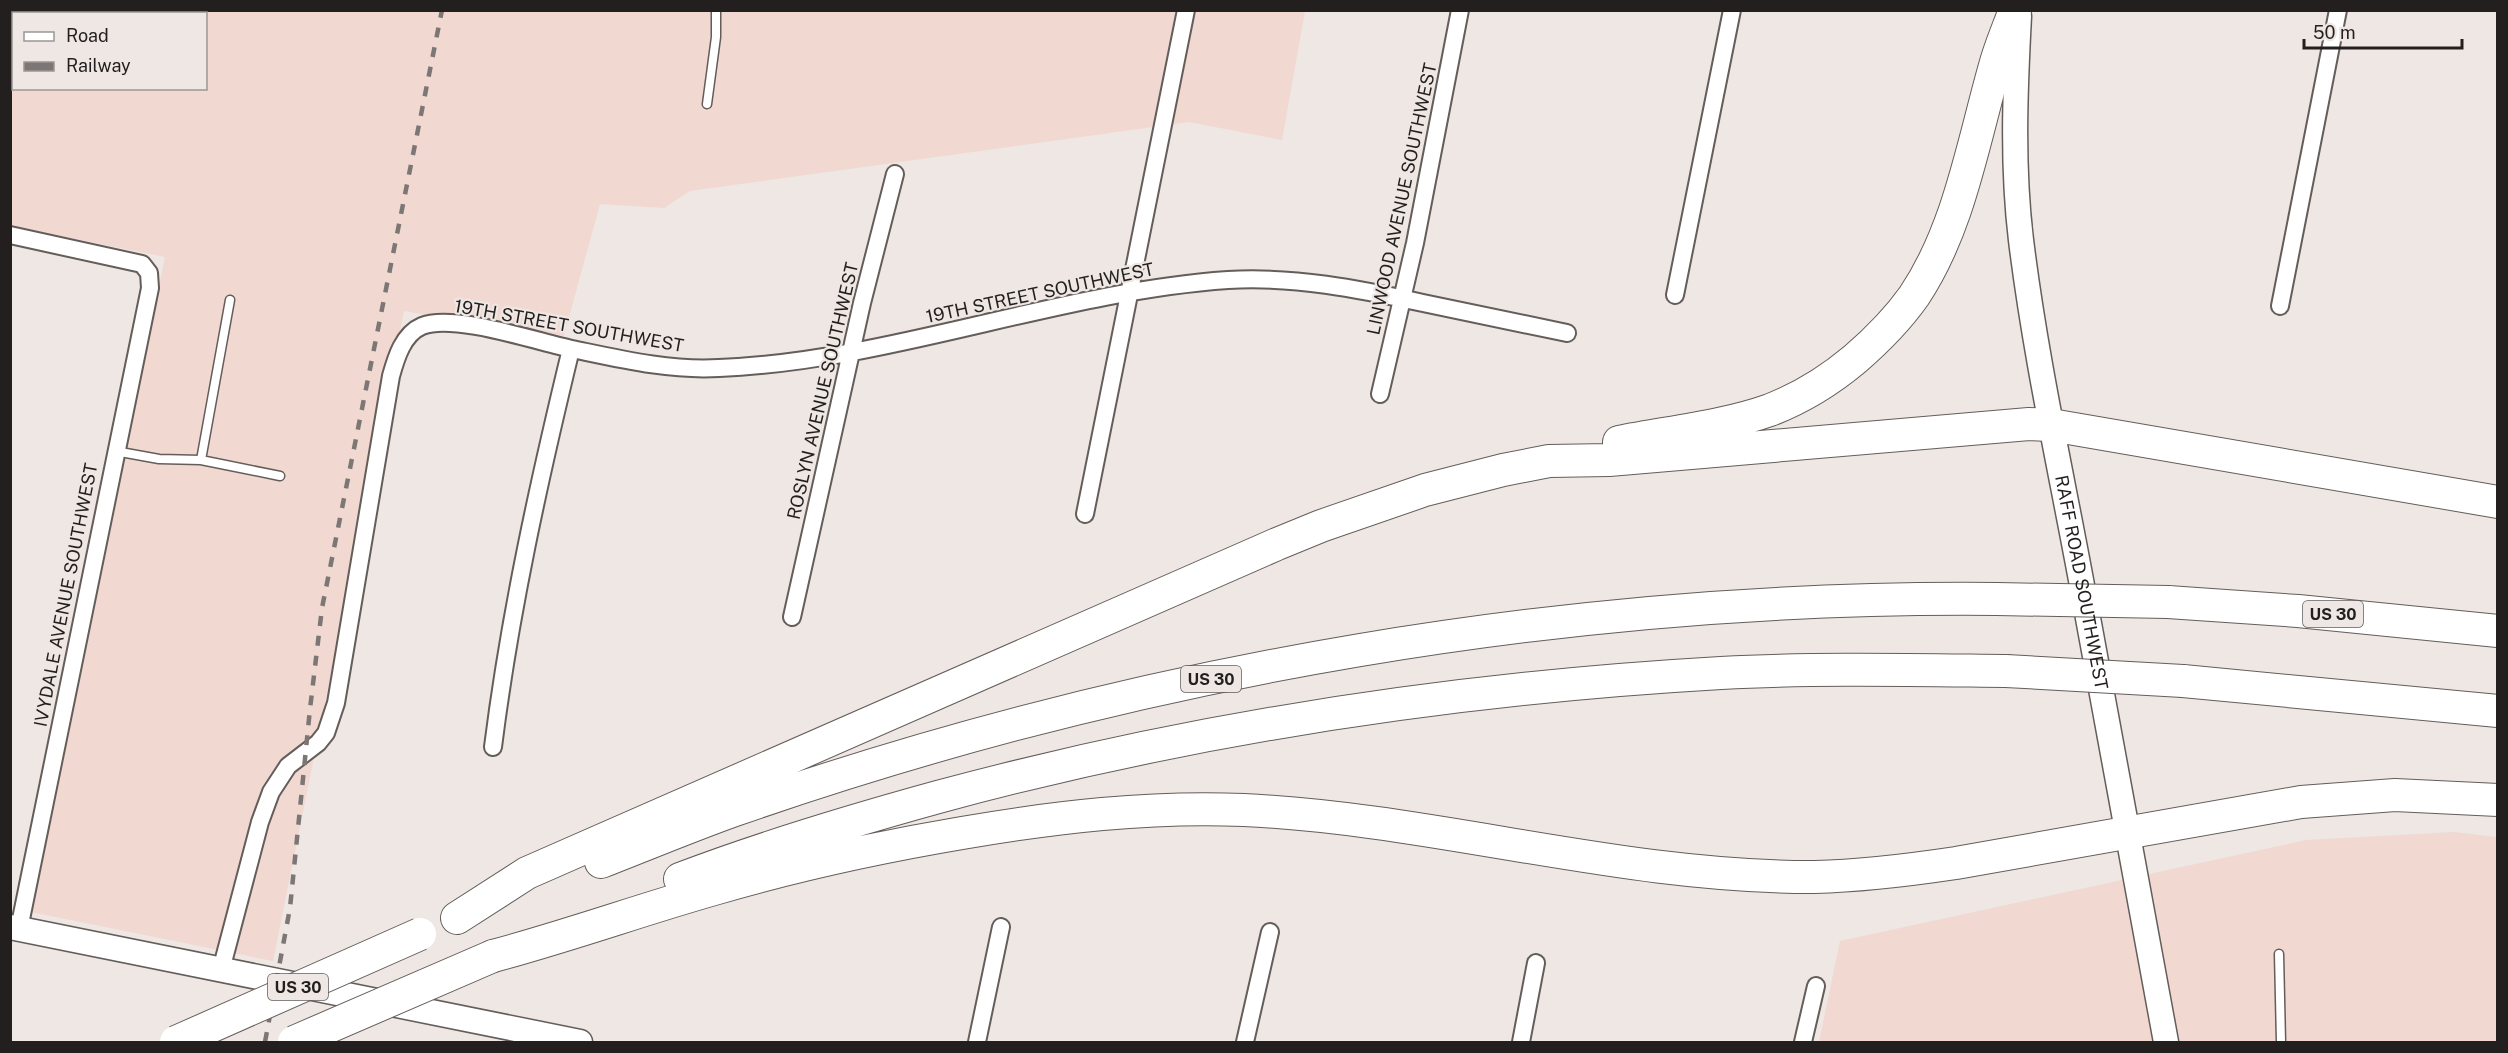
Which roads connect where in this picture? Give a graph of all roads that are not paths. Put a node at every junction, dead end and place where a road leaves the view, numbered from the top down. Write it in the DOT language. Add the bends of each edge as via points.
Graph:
graph roads {
  1 [pos="716,10"];
  2 [pos="1186,10"];
  3 [pos="1460,10"];
  4 [pos="1732,10"];
  5 [pos="2015,10"];
  6 [pos="2020,10"];
  7 [pos="2338,10"];
  8 [pos="707,104"];
  9 [pos="895,174"];
  10 [pos="10,235"];
  11 [pos="1128,293"];
  12 [pos="1675,295"];
  13 [pos="1402,298"];
  14 [pos="230,300"];
  15 [pos="2280,306"];
  16 [pos="1567,333"];
  17 [pos="571,349"];
  18 [pos="851,351"];
  19 [pos="1380,394"];
  20 [pos="2051,425"];
  21 [pos="115,451"];
  22 [pos="201,460"];
  23 [pos="1549,461"];
  24 [pos="280,476"];
  25 [pos="2498,502"];
  26 [pos="1085,514"];
  27 [pos="792,617"];
  28 [pos="2498,632"];
  29 [pos="2498,711"];
  30 [pos="493,747"];
  31 [pos="2498,800"];
  32 [pos="2129,831"];
  33 [pos="457,918"];
  34 [pos="1001,927"];
  35 [pos="15,928"];
  36 [pos="1270,932"];
  37 [pos="2279,954"];
  38 [pos="493,956"];
  39 [pos="1536,963"];
  40 [pos="221,970"];
  41 [pos="1816,986"];
  42 [pos="174,1042"];
  43 [pos="294,1042"];
  44 [pos="580,1042"];
  45 [pos="977,1042"];
  46 [pos="1245,1042"];
  47 [pos="1521,1042"];
  48 [pos="1803,1042"];
  49 [pos="2166,1042"];
  50 [pos="2281,1042"];
  1 -- 8 [label="lane"];
  2 -- 11 [label="street"];
  3 -- 13 [label="street, LINWOOD AVENUE SOUTHWEST"];
  4 -- 12 [label="street"];
  5 -- 23 [label="highway" via="1996,63 1970,162 1935,258 1915,295 1868,348 1821,385 1771,409 1738,420 1600,446"];
  6 -- 20 [label="street, RAFF ROAD SOUTHWEST" via="2015,120 2021,239"];
  7 -- 15 [label="street"];
  9 -- 18 [label="street, ROSLYN AVENUE SOUTHWEST"];
  10 -- 21 [label="street, IVYDALE AVENUE SOUTHWEST" via="142,264 148,269 150,288"];
  11 -- 13 [label="street, 19TH STREET SOUTHWEST" via="1184,284 1261,279 1338,286"];
  11 -- 18 [label="street, 19TH STREET SOUTHWEST"];
  11 -- 26 [label="street"];
  13 -- 16 [label="street, 19TH STREET SOUTHWEST"];
  13 -- 19 [label="street, LINWOOD AVENUE SOUTHWEST"];
  14 -- 22 [label="lane"];
  17 -- 18 [label="street, 19TH STREET SOUTHWEST" via="717,369"];
  17 -- 30 [label="street" via="516,588"];
  17 -- 40 [label="street, 19TH STREET SOUTHWEST" via="444,322 420,327 401,346 391,376 336,703 326,733 288,766 271,792"];
  18 -- 27 [label="street, ROSLYN AVENUE SOUTHWEST"];
  20 -- 23 [label="highway" via="1958,429 1609,460"];
  20 -- 25 [label="highway"];
  20 -- 32 [label="street, RAFF ROAD SOUTHWEST"];
  21 -- 22 [label="lane" via="159,459"];
  21 -- 35 [label="street, IVYDALE AVENUE SOUTHWEST"];
  22 -- 24 [label="lane"];
  23 -- 33 [label="highway" via="1425,490 1277,544 527,873"];
  28 -- 33 [label="highway, US 30, bridge" via="2168,602 1905,598 1684,610 1531,626 1278,665 1075,710 909,755 734,810"];
  29 -- 38 [label="highway, US 30, bridge" via="2183,681 2006,671 1724,673 1430,701 1183,740 999,781 852,821 699,871"];
  31 -- 32 [label="highway" via="2348,797"];
  32 -- 38 [label="highway" via="1905,871 1809,877 1645,864 1306,815 1163,809 1071,817 898,844 719,888"];
  32 -- 49 [label="street, RAFF ROAD SOUTHWEST"];
  33 -- 42 [label="highway, US 30, bridge"];
  34 -- 45 [label="street"];
  35 -- 40 [label="street"];
  36 -- 46 [label="street"];
  37 -- 50 [label="lane"];
  38 -- 43 [label="highway, US 30, bridge"];
  39 -- 47 [label="street"];
  40 -- 44 [label="street"];
  41 -- 48 [label="street"];
}
